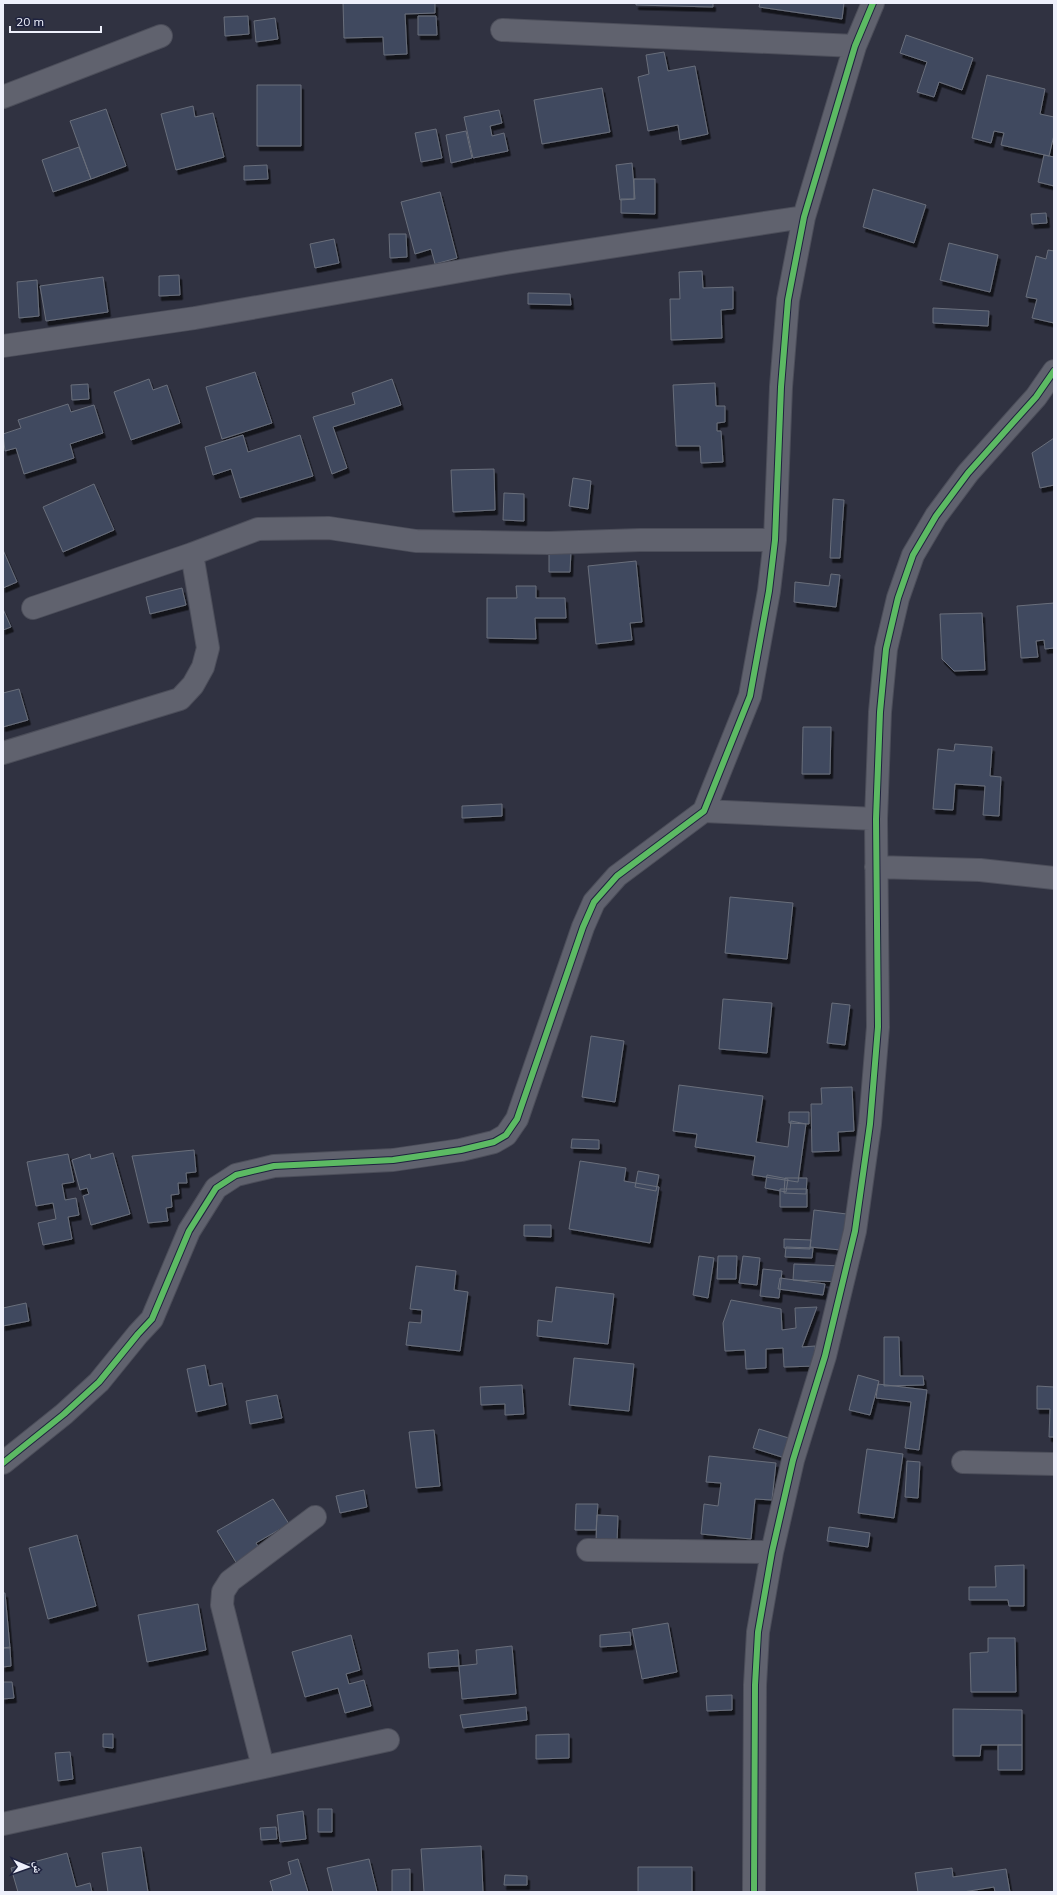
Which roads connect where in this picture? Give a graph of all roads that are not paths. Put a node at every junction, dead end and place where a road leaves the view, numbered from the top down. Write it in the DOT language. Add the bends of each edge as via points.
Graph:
graph roads {
  1 [pos="873,3"];
  2 [pos="502,30"];
  3 [pos="161,36"];
  4 [pos="855,46"];
  5 [pos="3,97"];
  6 [pos="804,217"];
  7 [pos="3,346"];
  8 [pos="1054,371"];
  9 [pos="775,540"];
  10 [pos="192,554"];
  11 [pos="33,608"];
  12 [pos="3,753"];
  13 [pos="704,811"];
  14 [pos="876,819"];
  15 [pos="876,867"];
  16 [pos="1054,878"];
  17 [pos="963,1462"];
  18 [pos="3,1463"];
  19 [pos="1054,1464"];
  20 [pos="315,1517"];
  21 [pos="588,1550"];
  22 [pos="772,1552"];
  23 [pos="388,1740"];
  24 [pos="263,1767"];
  25 [pos="3,1824"];
  26 [pos="754,1892"];
  1 -- 4 [label="street"];
  2 -- 4 [label="street"];
  3 -- 5 [label="street"];
  4 -- 6 [label="street"];
  6 -- 7 [label="street" via="506,263 195,318"];
  6 -- 9 [label="street" via="784,335"];
  8 -- 14 [label="street" via="1036,397 968,473 936,516 914,555 898,598 886,649 880,712"];
  9 -- 10 [label="street" via="549,543 416,541 329,528 258,529"];
  9 -- 13 [label="street" via="769,591 750,696"];
  10 -- 11 [label="street"];
  10 -- 12 [label="street" via="208,648 203,667 189,690 180,699"];
  13 -- 14 [label="street"];
  13 -- 18 [label="street" via="626,867 594,902 582,927 518,1119 506,1135 494,1142 461,1150 393,1160 274,1166 236,1175 216,1188 189,1231 152,1319 99,1382"];
  14 -- 15 [label="street"];
  15 -- 16 [label="street" via="980,870"];
  15 -- 22 [label="street" via="878,1028 870,1124 855,1231 825,1356 793,1460"];
  17 -- 19 [label="street"];
  20 -- 24 [label="street" via="230,1581 223,1592 222,1605"];
  21 -- 22 [label="street"];
  22 -- 26 [label="street" via="758,1632 755,1685"];
  23 -- 24 [label="street"];
  24 -- 25 [label="street"];
}
